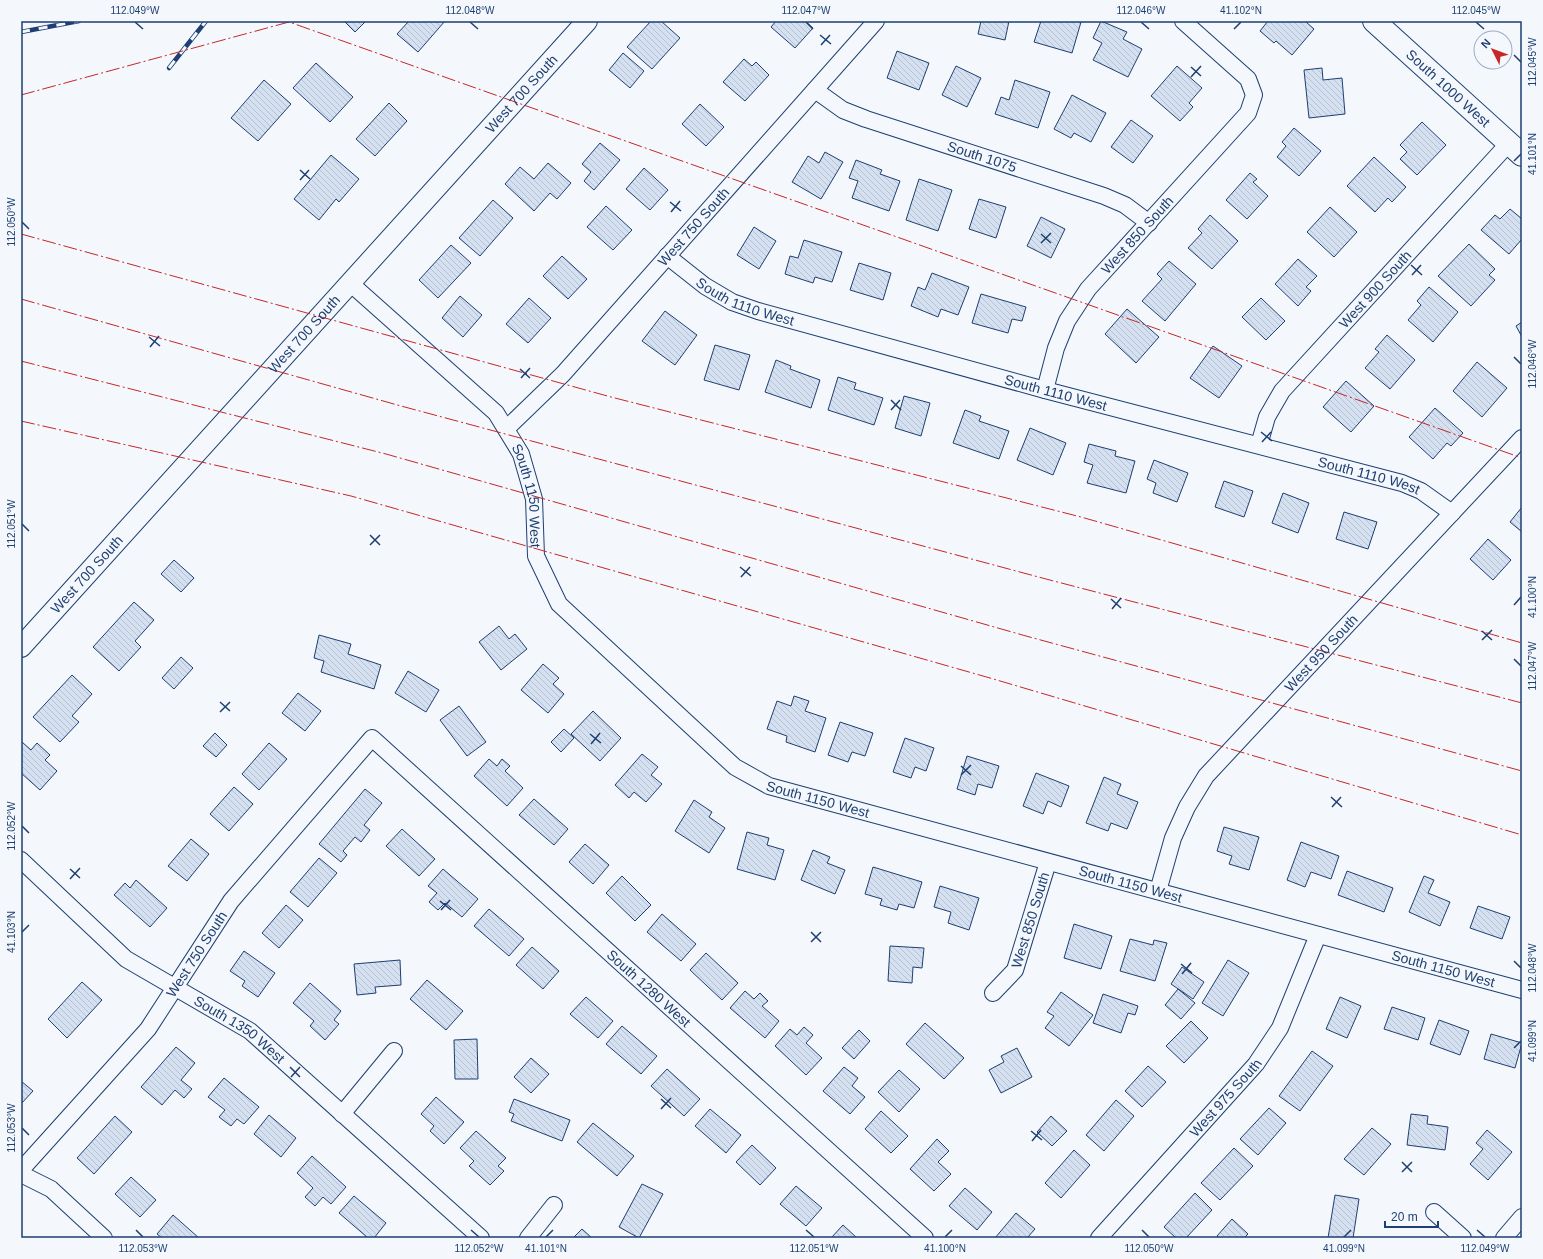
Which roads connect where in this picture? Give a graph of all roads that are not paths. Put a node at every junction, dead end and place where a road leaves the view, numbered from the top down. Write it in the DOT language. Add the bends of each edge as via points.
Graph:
graph roads {
  1 [pos="587,21"];
  2 [pos="876,21"];
  3 [pos="1183,21"];
  4 [pos="1374,21"];
  5 [pos="815,90"];
  6 [pos="1515,149"];
  7 [pos="1149,223"];
  8 [pos="667,256"];
  9 [pos="350,283"];
  10 [pos="1046,390"];
  11 [pos="506,429"];
  12 [pos="1522,438"];
  13 [pos="1259,445"];
  14 [pos="1452,513"];
  15 [pos="21,646"];
  16 [pos="372,738"];
  17 [pos="21,860"];
  18 [pos="1048,862"];
  19 [pos="1158,891"];
  20 [pos="1318,935"];
  21 [pos="175,988"];
  22 [pos="1522,990"];
  23 [pos="993,993"];
  24 [pos="394,1051"];
  25 [pos="342,1114"];
  26 [pos="21,1170"];
  27 [pos="21,1174"];
  28 [pos="554,1205"];
  29 [pos="1434,1212"];
  30 [pos="1522,1218"];
  31 [pos="104,1238"];
  32 [pos="481,1238"];
  33 [pos="528,1238"];
  34 [pos="925,1238"];
  35 [pos="1099,1238"];
  36 [pos="1464,1238"];
  37 [pos="1504,1238"];
  1 -- 9 [label="street, West 700 South"];
  2 -- 5 [label="street, West 750 South"];
  3 -- 7 [label="street, West 850 South" via="1248,80 1254,95 1248,113"];
  4 -- 6 [label="main road, South 1000 West"];
  5 -- 7 [label="street, South 1075" via="843,110 866,119 1104,196 1125,205"];
  5 -- 8 [label="street, West 750 South"];
  6 -- 13 [label="street, West 900 South" via="1282,391 1268,417"];
  7 -- 10 [label="street, West 850 South" via="1088,289 1068,321 1056,348"];
  8 -- 10 [label="street, South 1110 West" via="705,286 732,302"];
  8 -- 11 [label="street, West 750 South" via="563,374"];
  9 -- 11 [label="street, South 1150 West" via="496,413"];
  9 -- 15 [label="street, West 700 South"];
  10 -- 13 [label="street, South 1110 West"];
  11 -- 18 [label="street, South 1150 West" via="521,454 534,499 536,556 559,604 735,767 769,786"];
  12 -- 14 [label="street, West 950 South"];
  13 -- 14 [label="street, South 1110 West" via="1402,483 1421,491"];
  14 -- 19 [label="street, West 950 South" via="1206,776 1187,807 1173,838"];
  16 -- 21 [label="street, West 750 South" via="231,901"];
  16 -- 34 [label="street, South 1280 West"];
  17 -- 21 [label="street, South 1350 West" via="126,959"];
  18 -- 19 [label="street, South 1150 West"];
  18 -- 23 [label="street, West 850 South" via="1015,970"];
  19 -- 20 [label="street, South 1150 West"];
  20 -- 22 [label="street, South 1150 West"];
  20 -- 35 [label="street, West 975 South" via="1280,1028 1256,1064"];
  21 -- 25 [label="street, South 1350 West" via="250,1031"];
  21 -- 26 [label="street, West 750 South" via="148,1029"];
  24 -- 25 [label="street"];
  25 -- 32 [label="street, South 1350 West"];
  27 -- 31 [label="street" via="51,1190"];
  28 -- 33 [label="street"];
  29 -- 36 [label="street"];
  30 -- 37 [label="street"];
}
